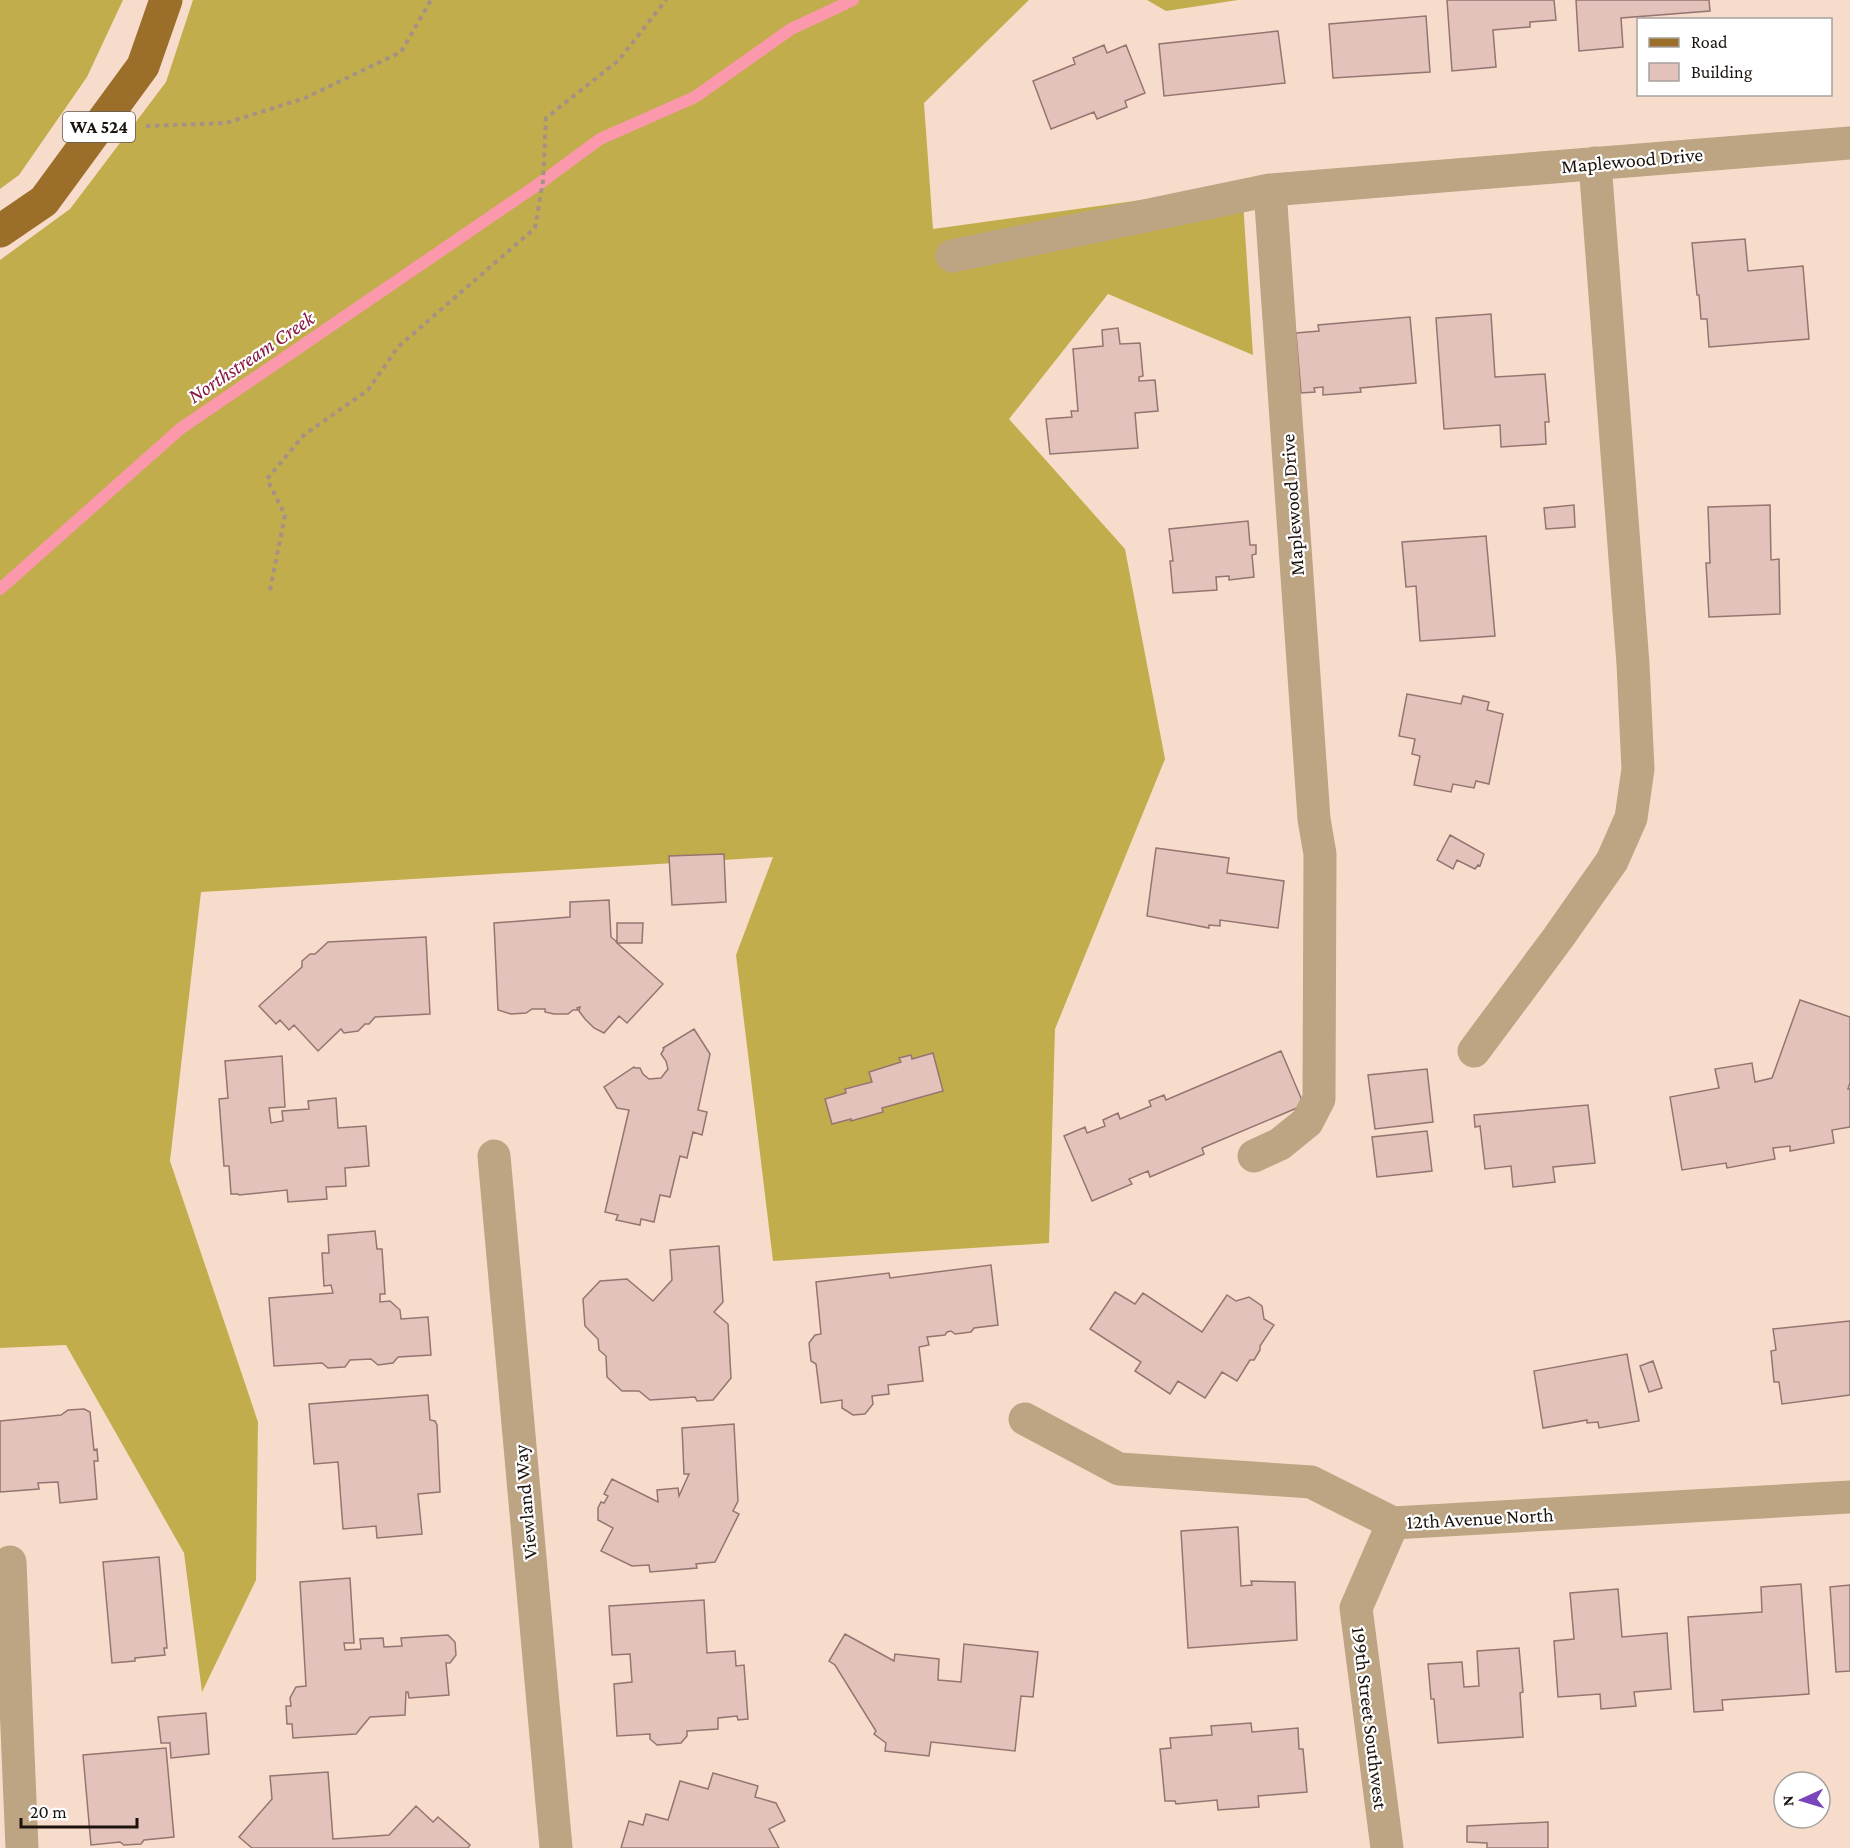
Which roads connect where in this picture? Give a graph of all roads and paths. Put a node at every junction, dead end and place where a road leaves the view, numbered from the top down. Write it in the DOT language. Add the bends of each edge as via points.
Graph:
graph roads {
  1 [pos="166,0"];
  2 [pos="431,0"];
  3 [pos="666,0"];
  4 [pos="144,126"];
  5 [pos="1850,143"];
  6 [pos="1595,163"];
  7 [pos="1270,190"];
  8 [pos="0,231"];
  9 [pos="952,256"];
  10 [pos="270,590"];
  11 [pos="1474,1051"];
  12 [pos="494,1156"];
  13 [pos="1254,1156"];
  14 [pos="1025,1419"];
  15 [pos="1850,1497"];
  16 [pos="1393,1523"];
  17 [pos="10,1562"];
  18 [pos="1385,1846"];
  19 [pos="22,1848"];
  20 [pos="556,1848"];
  1 -- 8 [label="main road, WA 524" via="143,66 44,201"];
  2 -- 4 [label="path" via="401,52 305,98 225,123"];
  3 -- 10 [label="path" via="619,60 546,118 543,181 535,228 398,347 368,390 304,435 267,479 285,515"];
  5 -- 6 [label="street, Maplewood Drive"];
  6 -- 7 [label="street, Maplewood Drive"];
  6 -- 11 [label="street" via="1634,664 1638,770 1633,808 1612,861"];
  7 -- 9 [label="street, Maplewood Drive"];
  7 -- 13 [label="street, Maplewood Drive" via="1314,819 1320,854 1319,1099 1307,1122 1280,1144"];
  12 -- 20 [label="street, Viewland Way"];
  14 -- 16 [label="street, 12th Avenue North" via="1119,1469 1311,1482"];
  15 -- 16 [label="street, 12th Avenue North"];
  16 -- 18 [label="street, 199th Street Southwest" via="1356,1608"];
  17 -- 19 [label="street"];
}
